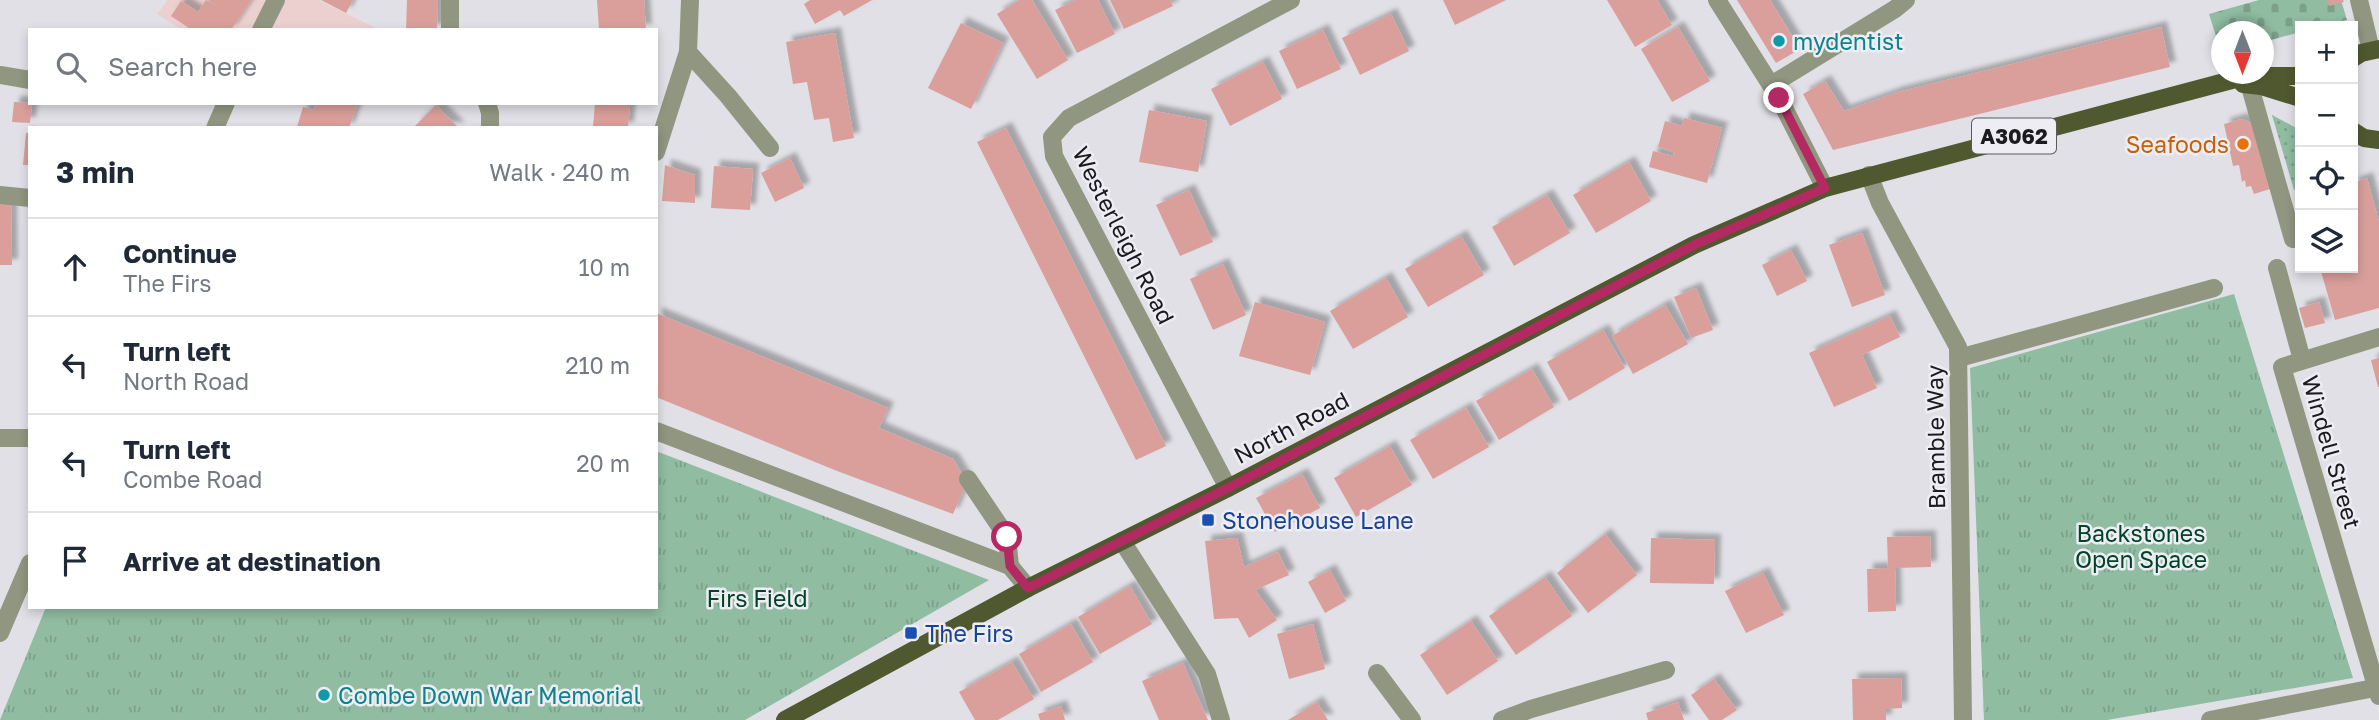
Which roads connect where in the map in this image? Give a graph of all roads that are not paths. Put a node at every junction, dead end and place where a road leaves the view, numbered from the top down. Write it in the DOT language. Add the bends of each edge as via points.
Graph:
graph roads {
  1 [pos="276,0"];
  2 [pos="450,0"];
  3 [pos="690,0"];
  4 [pos="1291,0"];
  5 [pos="1717,0"];
  6 [pos="1906,0"];
  7 [pos="2359,0"];
  8 [pos="262,28"];
  9 [pos="450,28"];
  10 [pos="2375,50"];
  11 [pos="688,52"];
  12 [pos="2358,56"];
  13 [pos="0,75"];
  14 [pos="2295,76"];
  15 [pos="2274,78"];
  16 [pos="28,80"];
  17 [pos="2219,84"];
  18 [pos="2249,84"];
  19 [pos="2260,84"];
  20 [pos="1771,85"];
  21 [pos="2295,96"];
  22 [pos="225,105"];
  23 [pos="488,105"];
  24 [pos="216,126"];
  25 [pos="490,126"];
  26 [pos="2365,136"];
  27 [pos="658,146"];
  28 [pos="770,148"];
  29 [pos="2379,151"];
  30 [pos="1869,175"];
  31 [pos="1825,188"];
  32 [pos="0,195"];
  33 [pos="28,198"];
  34 [pos="2293,239"];
  35 [pos="2277,268"];
  36 [pos="2214,288"];
  37 [pos="2379,337"];
  38 [pos="1959,358"];
  39 [pos="2302,360"];
  40 [pos="658,432"];
  41 [pos="0,438"];
  42 [pos="28,438"];
  43 [pos="968,479"];
  44 [pos="1228,488"];
  45 [pos="1122,541"];
  46 [pos="1010,566"];
  47 [pos="28,568"];
  48 [pos="1028,588"];
  49 [pos="0,633"];
  50 [pos="1666,670"];
  51 [pos="1377,673"];
  52 [pos="2378,690"];
  53 [pos="785,720"];
  54 [pos="1221,720"];
  55 [pos="1412,720"];
  56 [pos="1502,720"];
  57 [pos="1963,720"];
  58 [pos="2210,720"];
  1 -- 8 [label="street"];
  2 -- 9 [label="street"];
  3 -- 11 [label="street"];
  4 -- 44 [label="street, Westerleigh Road" via="1069,118 1052,137 1054,156"];
  5 -- 20 [label="street"];
  6 -- 20 [label="street"];
  7 -- 10 [label="street"];
  10 -- 12 [label="main road"];
  11 -- 27 [label="street"];
  11 -- 28 [label="street"];
  13 -- 16 [label="street"];
  14 -- 15 [label="main road, A3062"];
  17 -- 30 [label="main road, A3062"];
  18 -- 34 [label="street"];
  19 -- 21 [label="main road, A3062"];
  20 -- 31 [label="street"];
  22 -- 24 [label="street"];
  23 -- 25 [label="street"];
  26 -- 29 [label="street"];
  30 -- 31 [label="main road, A3062"];
  30 -- 38 [label="street, Bramble Way" via="1958,346"];
  31 -- 44 [label="main road, North Road / A3062" via="1694,245"];
  32 -- 33 [label="street"];
  35 -- 39 [label="street"];
  36 -- 38 [label="street"];
  37 -- 39 [label="street, Windell Street"];
  38 -- 57 [label="street, Bramble Way"];
  39 -- 52 [label="street, Windell Street" via="2282,367"];
  40 -- 46 [label="street"];
  41 -- 42 [label="street"];
  43 -- 46 [label="street" via="1007,537"];
  44 -- 45 [label="main road, North Road / A3062"];
  45 -- 48 [label="main road, North Road / A3062"];
  45 -- 54 [label="street" via="1207,674"];
  46 -- 48 [label="street"];
  47 -- 49 [label="street"];
  48 -- 53 [label="main road, North Road / A3062"];
  50 -- 56 [label="street"];
  51 -- 55 [label="street"];
  52 -- 58 [label="street, Windell Street"];
}
